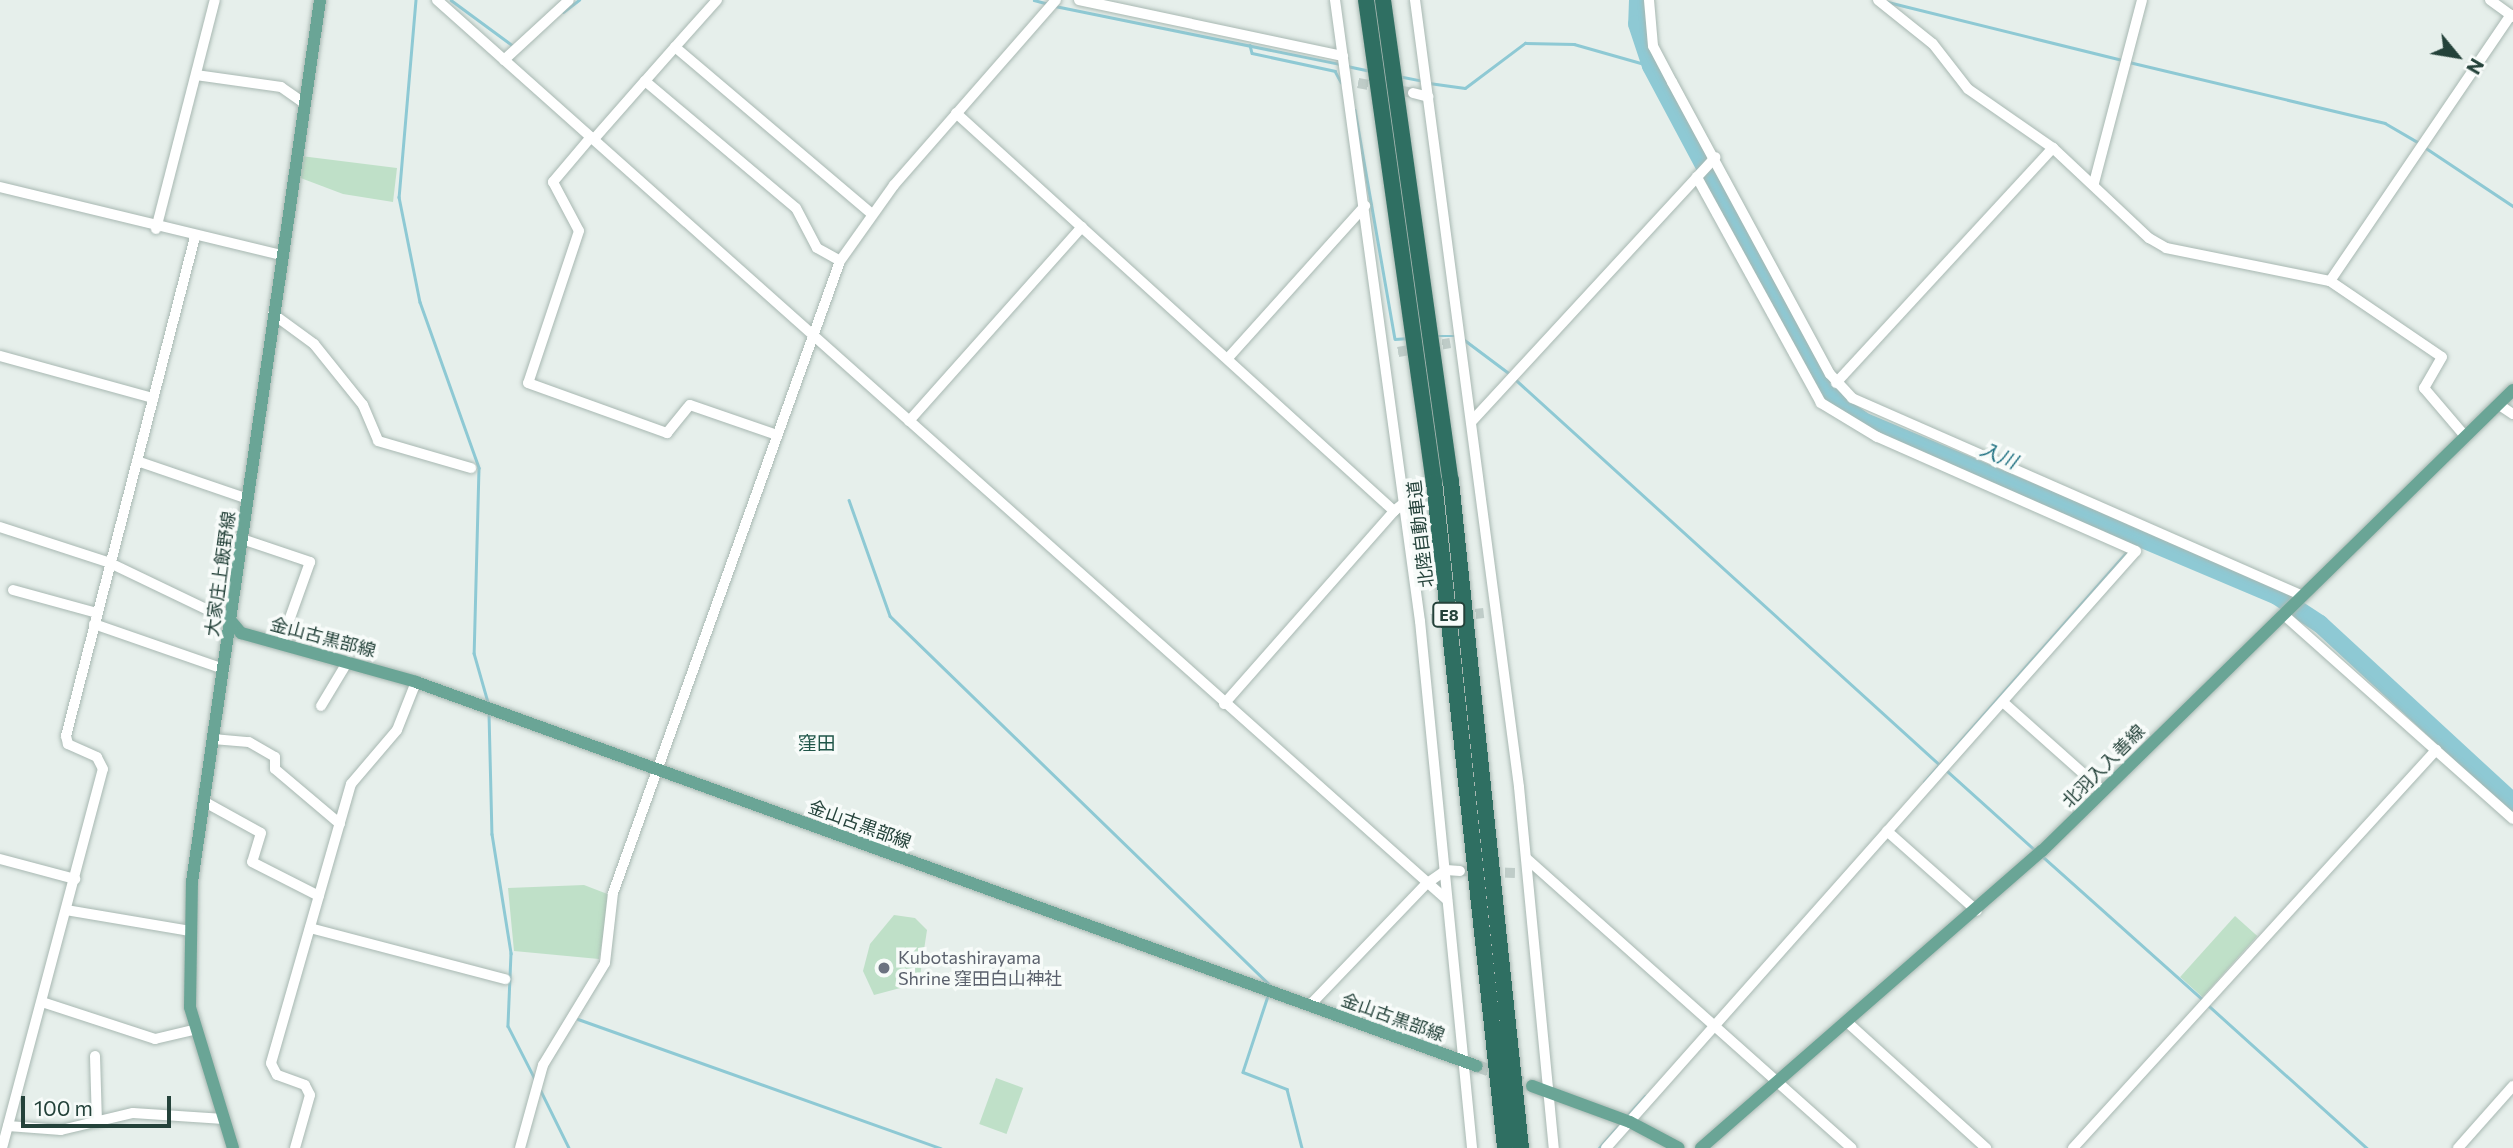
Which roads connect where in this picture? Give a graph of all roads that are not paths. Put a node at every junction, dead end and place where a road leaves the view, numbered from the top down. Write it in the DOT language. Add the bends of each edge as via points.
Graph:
graph roads {
  1 [pos="215,0"];
  2 [pos="320,0"];
  3 [pos="437,0"];
  4 [pos="569,0"];
  5 [pos="718,0"];
  6 [pos="1056,0"];
  7 [pos="1079,0"];
  8 [pos="1335,0"];
  9 [pos="1366,0"];
  10 [pos="1383,0"];
  11 [pos="1415,0"];
  12 [pos="1648,0"];
  13 [pos="1878,0"];
  14 [pos="2142,0"];
  15 [pos="2490,0"];
  16 [pos="2512,16"];
  17 [pos="675,47"];
  18 [pos="1343,56"];
  19 [pos="504,60"];
  20 [pos="195,75"];
  21 [pos="646,81"];
  22 [pos="1413,93"];
  23 [pos="1429,97"];
  24 [pos="305,104"];
  25 [pos="956,113"];
  26 [pos="593,138"];
  27 [pos="2053,148"];
  28 [pos="1716,156"];
  29 [pos="1697,177"];
  30 [pos="2094,183"];
  31 [pos="0,187"];
  32 [pos="1365,206"];
  33 [pos="872,214"];
  34 [pos="1082,227"];
  35 [pos="156,229"];
  36 [pos="195,237"];
  37 [pos="281,255"];
  38 [pos="841,261"];
  39 [pos="2330,281"];
  40 [pos="273,314"];
  41 [pos="813,334"];
  42 [pos="0,356"];
  43 [pos="1227,358"];
  44 [pos="1836,383"];
  45 [pos="2513,390"];
  46 [pos="153,398"];
  47 [pos="2498,404"];
  48 [pos="2513,414"];
  49 [pos="909,421"];
  50 [pos="1472,421"];
  51 [pos="777,435"];
  52 [pos="2465,436"];
  53 [pos="137,461"];
  54 [pos="471,468"];
  55 [pos="248,499"];
  56 [pos="1404,503"];
  57 [pos="1394,511"];
  58 [pos="0,527"];
  59 [pos="243,539"];
  60 [pos="110,563"];
  61 [pos="13,590"];
  62 [pos="2300,597"];
  63 [pos="1496,612"];
  64 [pos="2285,612"];
  65 [pos="1484,614"];
  66 [pos="96,618"];
  67 [pos="231,621"];
  68 [pos="281,643"];
  69 [pos="348,662"];
  70 [pos="224,668"];
  71 [pos="416,682"];
  72 [pos="2003,702"];
  73 [pos="1224,704"];
  74 [pos="321,706"];
  75 [pos="213,738"];
  76 [pos="2437,750"];
  77 [pos="656,769"];
  78 [pos="2103,791"];
  79 [pos="203,801"];
  80 [pos="2513,819"];
  81 [pos="340,824"];
  82 [pos="1888,831"];
  83 [pos="0,859"];
  84 [pos="1527,864"];
  85 [pos="1446,870"];
  86 [pos="1460,870"];
  87 [pos="1515,873"];
  88 [pos="75,879"];
  89 [pos="1426,884"];
  90 [pos="319,896"];
  91 [pos="1447,900"];
  92 [pos="66,910"];
  93 [pos="1977,911"];
  94 [pos="310,928"];
  95 [pos="190,931"];
  96 [pos="505,979"];
  97 [pos="41,1002"];
  98 [pos="1310,1005"];
  99 [pos="1847,1022"];
  100 [pos="1715,1024"];
  101 [pos="197,1029"];
  102 [pos="95,1056"];
  103 [pos="1464,1061"];
  104 [pos="1477,1066"];
  105 [pos="1778,1082"];
  106 [pos="1532,1086"];
  107 [pos="2513,1086"];
  108 [pos="1550,1091"];
  109 [pos="224,1119"];
  110 [pos="97,1122"];
  111 [pos="1630,1122"];
  112 [pos="8,1126"];
  113 [pos="2,1148"];
  114 [pos="233,1148"];
  115 [pos="295,1148"];
  116 [pos="520,1148"];
  117 [pos="1472,1148"];
  118 [pos="1505,1148"];
  119 [pos="1521,1148"];
  120 [pos="1554,1148"];
  121 [pos="1606,1148"];
  122 [pos="1679,1148"];
  123 [pos="1701,1148"];
  124 [pos="1852,1148"];
  125 [pos="1986,1148"];
  126 [pos="2073,1148"];
  127 [pos="2458,1148"];
  1 -- 20 [label="street"];
  2 -- 24 [label="main road, 大家庄上飯野線"];
  3 -- 19 [label="street"];
  4 -- 19 [label="street" via="516,42"];
  5 -- 17 [label="street"];
  6 -- 25 [label="street"];
  7 -- 18 [label="street"];
  8 -- 18 [label="street"];
  9 -- 118 [label="highway, 北陸自動車道 / E8" via="1452,633"];
  10 -- 119 [label="highway, 北陸自動車道 / E8" via="1466,604"];
  11 -- 23 [label="street"];
  12 -- 28 [label="street" via="1653,46"];
  13 -- 27 [label="street" via="1933,44 1968,89"];
  14 -- 30 [label="street"];
  15 -- 16 [label="street"];
  16 -- 39 [label="street"];
  17 -- 21 [label="street"];
  17 -- 33 [label="street"];
  18 -- 32 [label="street" via="1352,82"];
  19 -- 26 [label="street"];
  20 -- 24 [label="street" via="281,87"];
  20 -- 35 [label="street"];
  21 -- 26 [label="street"];
  21 -- 38 [label="street" via="796,208 817,247"];
  22 -- 23 [label="street"];
  23 -- 50 [label="street" via="1456,343"];
  24 -- 37 [label="main road, 大家庄上飯野線"];
  25 -- 33 [label="street"];
  25 -- 34 [label="street"];
  26 -- 41 [label="street"];
  26 -- 51 [label="street" via="553,182 579,230 528,383 667,433 690,405"];
  27 -- 30 [label="street"];
  27 -- 44 [label="street"];
  28 -- 29 [label="street"];
  28 -- 44 [label="street"];
  29 -- 50 [label="street"];
  29 -- 72 [label="street" via="1821,402 1866,432 2136,551"];
  30 -- 39 [label="street" via="2166,248"];
  31 -- 35 [label="street"];
  32 -- 43 [label="street"];
  32 -- 56 [label="street" via="1392,353"];
  33 -- 38 [label="street"];
  34 -- 43 [label="street"];
  34 -- 49 [label="street"];
  35 -- 36 [label="street"];
  36 -- 37 [label="street"];
  36 -- 46 [label="street"];
  37 -- 40 [label="main road, 大家庄上飯野線"];
  38 -- 41 [label="street"];
  39 -- 52 [label="street" via="2442,357 2424,388"];
  40 -- 54 [label="street" via="308,336 363,405 378,441"];
  40 -- 55 [label="main road, 大家庄上飯野線"];
  41 -- 49 [label="street"];
  41 -- 51 [label="street"];
  42 -- 46 [label="street"];
  43 -- 57 [label="street"];
  44 -- 62 [label="street" via="1874,410"];
  45 -- 47 [label="main road, 北羽入入善線"];
  46 -- 53 [label="street"];
  47 -- 48 [label="street"];
  47 -- 52 [label="main road, 北羽入入善線"];
  49 -- 73 [label="street"];
  50 -- 63 [label="street"];
  51 -- 77 [label="street"];
  52 -- 62 [label="main road, 北羽入入善線"];
  53 -- 55 [label="street"];
  53 -- 60 [label="street"];
  55 -- 59 [label="main road, 大家庄上飯野線"];
  56 -- 57 [label="street"];
  56 -- 85 [label="street" via="1426,620"];
  57 -- 73 [label="street"];
  58 -- 60 [label="street"];
  59 -- 67 [label="main road, 大家庄上飯野線"];
  59 -- 68 [label="street" via="310,562"];
  60 -- 66 [label="street"];
  60 -- 67 [label="street"];
  61 -- 66 [label="street"];
  62 -- 64 [label="main road, 北羽入入善線"];
  63 -- 65 [label="street"];
  63 -- 84 [label="street"];
  64 -- 76 [label="street"];
  64 -- 78 [label="main road, 北羽入入善線"];
  66 -- 70 [label="street"];
  66 -- 88 [label="street" via="66,736 68,744 97,757 103,769"];
  67 -- 68 [label="main road, 金山古黒部線" via="241,633"];
  67 -- 70 [label="main road, 大家庄上飯野線"];
  68 -- 69 [label="main road, 金山古黒部線"];
  69 -- 71 [label="main road, 金山古黒部線"];
  69 -- 74 [label="street"];
  70 -- 75 [label="main road, 大家庄上飯野線"];
  71 -- 77 [label="main road, 金山古黒部線"];
  71 -- 81 [label="street" via="397,730 351,784"];
  72 -- 78 [label="street"];
  72 -- 82 [label="street"];
  73 -- 89 [label="street"];
  75 -- 79 [label="main road, 大家庄上飯野線"];
  75 -- 81 [label="street" via="249,742 275,757 275,769"];
  76 -- 80 [label="street"];
  76 -- 126 [label="street"];
  77 -- 98 [label="main road, 金山古黒部線"];
  77 -- 116 [label="street" via="613,893 605,963 543,1065"];
  78 -- 93 [label="main road, 北羽入入善線"];
  79 -- 90 [label="street" via="261,833 252,862"];
  79 -- 95 [label="main road, 大家庄上飯野線"];
  81 -- 90 [label="street"];
  82 -- 93 [label="street"];
  82 -- 100 [label="street"];
  83 -- 88 [label="street"];
  84 -- 87 [label="street"];
  84 -- 100 [label="street"];
  84 -- 108 [label="street"];
  85 -- 86 [label="street"];
  85 -- 89 [label="street"];
  85 -- 91 [label="street"];
  88 -- 92 [label="street"];
  89 -- 91 [label="street"];
  89 -- 98 [label="street"];
  90 -- 94 [label="street"];
  91 -- 103 [label="street"];
  92 -- 95 [label="street"];
  92 -- 97 [label="street"];
  93 -- 99 [label="main road, 北羽入入善線"];
  94 -- 96 [label="street"];
  94 -- 115 [label="street" via="271,1063 276,1075 305,1086 310,1095"];
  95 -- 101 [label="main road, 大家庄上飯野線" via="190,1007"];
  97 -- 101 [label="street" via="155,1039"];
  97 -- 112 [label="street"];
  98 -- 103 [label="main road, 金山古黒部線"];
  99 -- 105 [label="main road, 北羽入入善線"];
  99 -- 125 [label="street"];
  100 -- 105 [label="street"];
  100 -- 111 [label="street"];
  101 -- 109 [label="main road, 大家庄上飯野線"];
  102 -- 110 [label="street"];
  103 -- 104 [label="main road, 金山古黒部線"];
  103 -- 117 [label="street"];
  105 -- 123 [label="main road, 北羽入入善線"];
  105 -- 124 [label="street"];
  106 -- 108 [label="main road"];
  107 -- 127 [label="street"];
  108 -- 111 [label="main road"];
  108 -- 120 [label="street"];
  109 -- 110 [label="street" via="133,1113"];
  109 -- 114 [label="main road, 大家庄上飯野線"];
  110 -- 112 [label="street" via="61,1130"];
  111 -- 121 [label="street"];
  111 -- 122 [label="main road"];
  112 -- 113 [label="street"];
}
